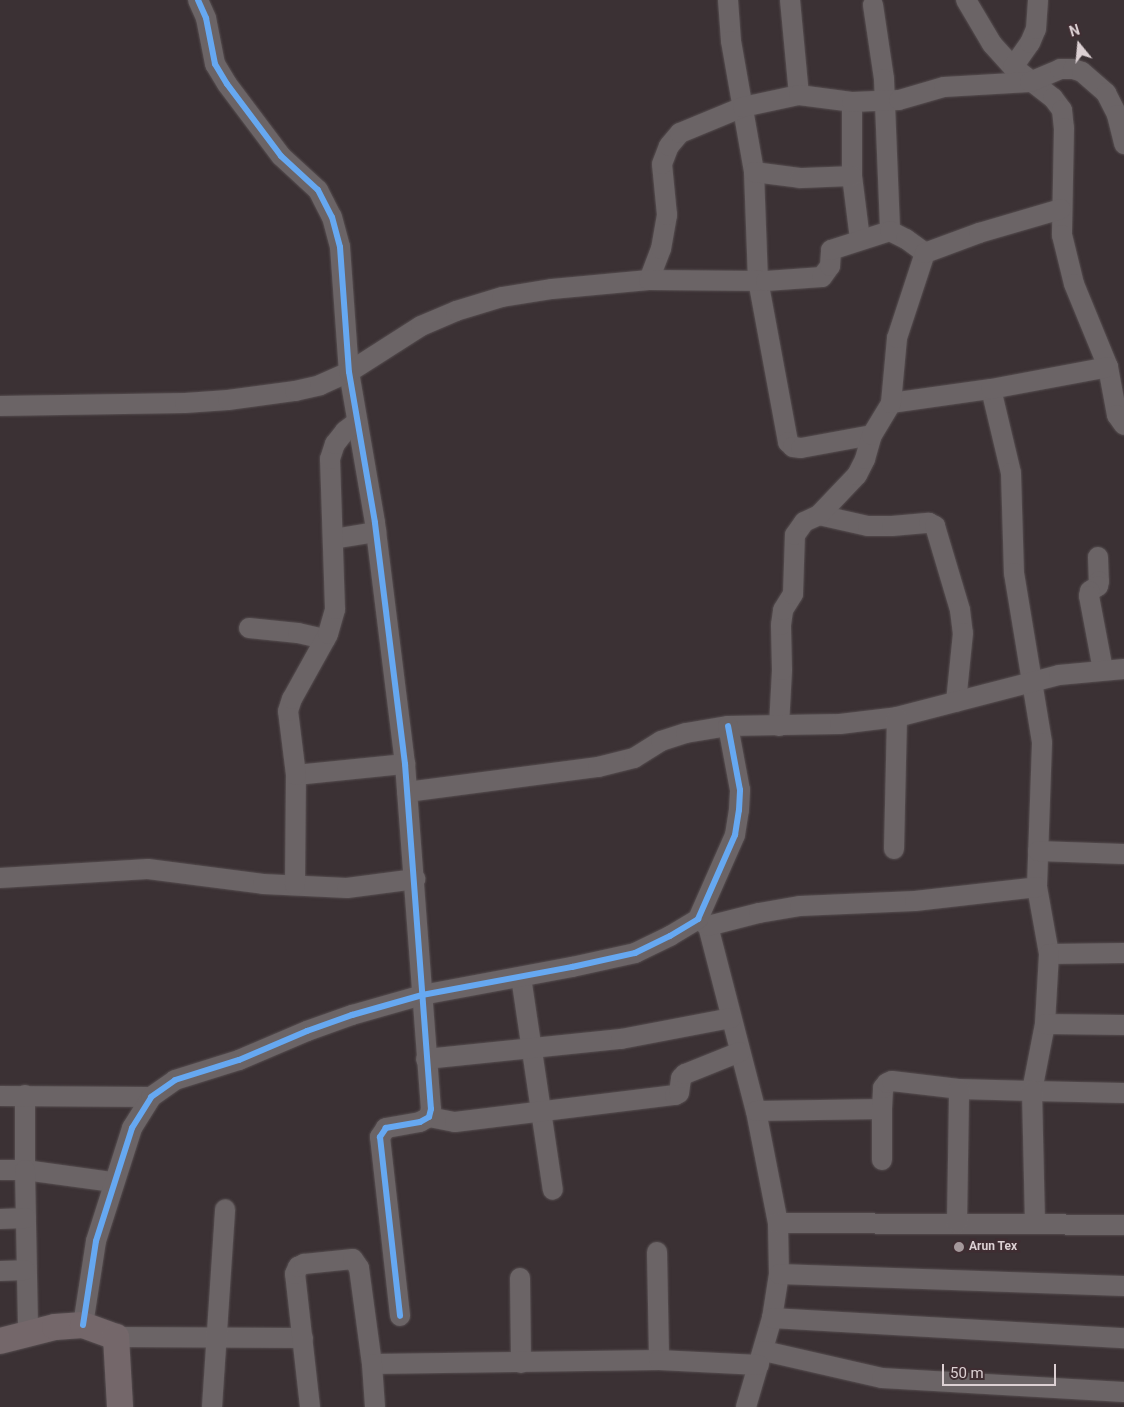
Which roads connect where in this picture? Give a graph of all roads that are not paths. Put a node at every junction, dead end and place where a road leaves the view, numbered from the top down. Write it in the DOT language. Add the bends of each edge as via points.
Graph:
graph roads {
  1 [pos="198,0"];
  2 [pos="728,0"];
  3 [pos="790,0"];
  4 [pos="966,0"];
  5 [pos="1038,0"];
  6 [pos="874,5"];
  7 [pos="1013,67"];
  8 [pos="1030,82"];
  9 [pos="799,95"];
  10 [pos="884,101"];
  11 [pos="852,102"];
  12 [pos="743,107"];
  13 [pos="1124,144"];
  14 [pos="754,172"];
  15 [pos="852,176"];
  16 [pos="1061,209"];
  17 [pos="890,231"];
  18 [pos="860,239"];
  19 [pos="925,253"];
  20 [pos="649,280"];
  21 [pos="758,280"];
  22 [pos="1108,367"];
  23 [pos="349,372"];
  24 [pos="991,389"];
  25 [pos="891,403"];
  26 [pos="0,406"];
  27 [pos="357,422"];
  28 [pos="1124,425"];
  29 [pos="872,435"];
  30 [pos="819,515"];
  31 [pos="376,532"];
  32 [pos="333,539"];
  33 [pos="1098,557"];
  34 [pos="249,628"];
  35 [pos="325,639"];
  36 [pos="1124,669"];
  37 [pos="1103,670"];
  38 [pos="1033,682"];
  39 [pos="956,702"];
  40 [pos="897,716"];
  41 [pos="728,726"];
  42 [pos="779,726"];
  43 [pos="405,764"];
  44 [pos="296,775"];
  45 [pos="407,792"];
  46 [pos="894,849"];
  47 [pos="1038,851"];
  48 [pos="1124,854"];
  49 [pos="0,878"];
  50 [pos="415,879"];
  51 [pos="295,885"];
  52 [pos="1037,888"];
  53 [pos="703,923"];
  54 [pos="1124,953"];
  55 [pos="1049,954"];
  56 [pos="521,977"];
  57 [pos="422,995"];
  58 [pos="731,1018"];
  59 [pos="1045,1024"];
  60 [pos="1124,1025"];
  61 [pos="533,1049"];
  62 [pos="740,1052"];
  63 [pos="426,1059"];
  64 [pos="959,1089"];
  65 [pos="1032,1091"];
  66 [pos="1124,1093"];
  67 [pos="25,1095"];
  68 [pos="0,1096"];
  69 [pos="151,1097"];
  70 [pos="882,1109"];
  71 [pos="543,1112"];
  72 [pos="756,1112"];
  73 [pos="429,1117"];
  74 [pos="882,1160"];
  75 [pos="0,1170"];
  76 [pos="25,1170"];
  77 [pos="113,1182"];
  78 [pos="552,1190"];
  79 [pos="225,1209"];
  80 [pos="26,1218"];
  81 [pos="0,1219"];
  82 [pos="778,1223"];
  83 [pos="957,1223"];
  84 [pos="1035,1223"];
  85 [pos="1124,1225"];
  86 [pos="657,1252"];
  87 [pos="25,1270"];
  88 [pos="0,1271"];
  89 [pos="779,1274"];
  90 [pos="520,1278"];
  91 [pos="1124,1286"];
  92 [pos="400,1316"];
  93 [pos="772,1318"];
  94 [pos="83,1325"];
  95 [pos="28,1333"];
  96 [pos="116,1337"];
  97 [pos="216,1337"];
  98 [pos="303,1338"];
  99 [pos="1124,1338"];
  100 [pos="0,1341"];
  101 [pos="762,1358"];
  102 [pos="659,1360"];
  103 [pos="521,1363"];
  104 [pos="372,1364"];
  105 [pos="1124,1392"];
  106 [pos="120,1407"];
  107 [pos="212,1407"];
  108 [pos="310,1407"];
  109 [pos="375,1407"];
  110 [pos="746,1407"];
  1 -- 23 [label="street" via="206,18 215,64 227,84 281,156 318,190 332,217 340,247"];
  2 -- 12 [label="street" via="731,41"];
  3 -- 9 [label="street"];
  4 -- 7 [label="street" via="992,44"];
  5 -- 7 [label="street" via="1036,29"];
  6 -- 10 [label="street"];
  7 -- 8 [label="street"];
  8 -- 10 [label="street" via="944,87"];
  8 -- 13 [label="street" via="1060,69 1082,72 1106,93 1117,116"];
  8 -- 16 [label="street" via="1053,98 1062,110"];
  9 -- 11 [label="street"];
  9 -- 12 [label="street"];
  10 -- 11 [label="street"];
  10 -- 17 [label="street"];
  11 -- 15 [label="street"];
  12 -- 14 [label="street"];
  12 -- 20 [label="street" via="680,133 669,146 662,164 667,215 661,250"];
  14 -- 15 [label="street" via="800,178"];
  14 -- 21 [label="street"];
  15 -- 18 [label="street"];
  16 -- 19 [label="street"];
  16 -- 22 [label="street" via="1062,235 1074,284"];
  17 -- 18 [label="street"];
  17 -- 19 [label="street"];
  18 -- 21 [label="street" via="831,250 830,266 822,277"];
  19 -- 25 [label="street" via="897,338"];
  20 -- 21 [label="street"];
  20 -- 23 [label="street" via="502,297 421,326"];
  21 -- 29 [label="street" via="788,442 793,448 801,448"];
  22 -- 24 [label="street"];
  22 -- 28 [label="street" via="1117,415"];
  23 -- 26 [label="street" via="295,392 228,400"];
  23 -- 27 [label="street"];
  24 -- 25 [label="street"];
  24 -- 38 [label="street" via="1011,473 1014,572"];
  25 -- 29 [label="street"];
  27 -- 31 [label="street"];
  27 -- 32 [label="street" via="335,444 330,459"];
  29 -- 30 [label="street" via="856,475"];
  30 -- 39 [label="street" via="868,526 929,523 935,526 960,610 963,633"];
  30 -- 42 [label="street" via="804,522 795,535 792,594 783,610 781,625"];
  31 -- 32 [label="street"];
  31 -- 43 [label="street"];
  32 -- 35 [label="street" via="334,609"];
  33 -- 37 [label="street" via="1098,586 1090,591 1089,596"];
  34 -- 35 [label="street"];
  35 -- 44 [label="street" via="288,711"];
  36 -- 37 [label="street"];
  37 -- 38 [label="street" via="1059,675"];
  38 -- 39 [label="street"];
  38 -- 47 [label="street" via="1042,743"];
  39 -- 40 [label="street"];
  40 -- 42 [label="street" via="840,724"];
  40 -- 46 [label="street"];
  41 -- 42 [label="street"];
  41 -- 45 [label="street" via="661,741 634,758 598,768"];
  41 -- 53 [label="street" via="740,790 740,810 735,835"];
  43 -- 44 [label="street"];
  43 -- 45 [label="street"];
  44 -- 51 [label="street"];
  45 -- 50 [label="street"];
  47 -- 48 [label="street"];
  47 -- 52 [label="street"];
  49 -- 51 [label="street" via="148,869 216,879"];
  50 -- 51 [label="street" via="347,888"];
  50 -- 57 [label="street"];
  52 -- 53 [label="street" via="915,901 800,906"];
  52 -- 55 [label="street"];
  53 -- 56 [label="street" via="635,953"];
  53 -- 58 [label="street"];
  54 -- 55 [label="street"];
  55 -- 59 [label="street"];
  56 -- 57 [label="street"];
  56 -- 61 [label="street"];
  57 -- 63 [label="street"];
  57 -- 69 [label="street" via="307,1031 239,1060 174,1080"];
  58 -- 61 [label="street" via="621,1039"];
  58 -- 62 [label="street"];
  59 -- 60 [label="street"];
  59 -- 65 [label="street"];
  61 -- 63 [label="street"];
  61 -- 71 [label="street"];
  62 -- 71 [label="street" via="685,1074 681,1078 679,1093 675,1095"];
  62 -- 72 [label="street"];
  63 -- 73 [label="street"];
  64 -- 65 [label="street"];
  64 -- 70 [label="street" via="892,1081 883,1088"];
  64 -- 83 [label="street"];
  65 -- 66 [label="street"];
  65 -- 84 [label="street"];
  67 -- 68 [label="street"];
  67 -- 69 [label="street"];
  67 -- 76 [label="street"];
  69 -- 77 [label="street" via="132,1128"];
  70 -- 72 [label="street"];
  70 -- 74 [label="street"];
  71 -- 73 [label="street" via="455,1122"];
  71 -- 78 [label="street"];
  72 -- 82 [label="street"];
  73 -- 92 [label="street" via="420,1122 386,1128 380,1137"];
  75 -- 76 [label="street"];
  76 -- 77 [label="street"];
  76 -- 80 [label="street"];
  77 -- 94 [label="street" via="96,1241"];
  79 -- 97 [label="street"];
  80 -- 81 [label="street"];
  80 -- 87 [label="street"];
  82 -- 83 [label="street"];
  82 -- 89 [label="street"];
  83 -- 84 [label="street"];
  84 -- 85 [label="street"];
  86 -- 102 [label="street"];
  87 -- 88 [label="street"];
  87 -- 95 [label="street"];
  89 -- 91 [label="street"];
  89 -- 93 [label="street"];
  90 -- 103 [label="street"];
  93 -- 99 [label="street"];
  93 -- 101 [label="street"];
  94 -- 95 [label="main road"];
  94 -- 96 [label="main road"];
  95 -- 100 [label="main road"];
  96 -- 97 [label="street"];
  96 -- 106 [label="main road"];
  97 -- 98 [label="street"];
  97 -- 107 [label="street"];
  98 -- 104 [label="street" via="295,1274 298,1268 304,1264 353,1259 359,1268"];
  98 -- 108 [label="street"];
  101 -- 102 [label="street"];
  101 -- 105 [label="street" via="882,1378"];
  101 -- 110 [label="street"];
  102 -- 103 [label="street"];
  103 -- 104 [label="street"];
  104 -- 109 [label="street"];
}
